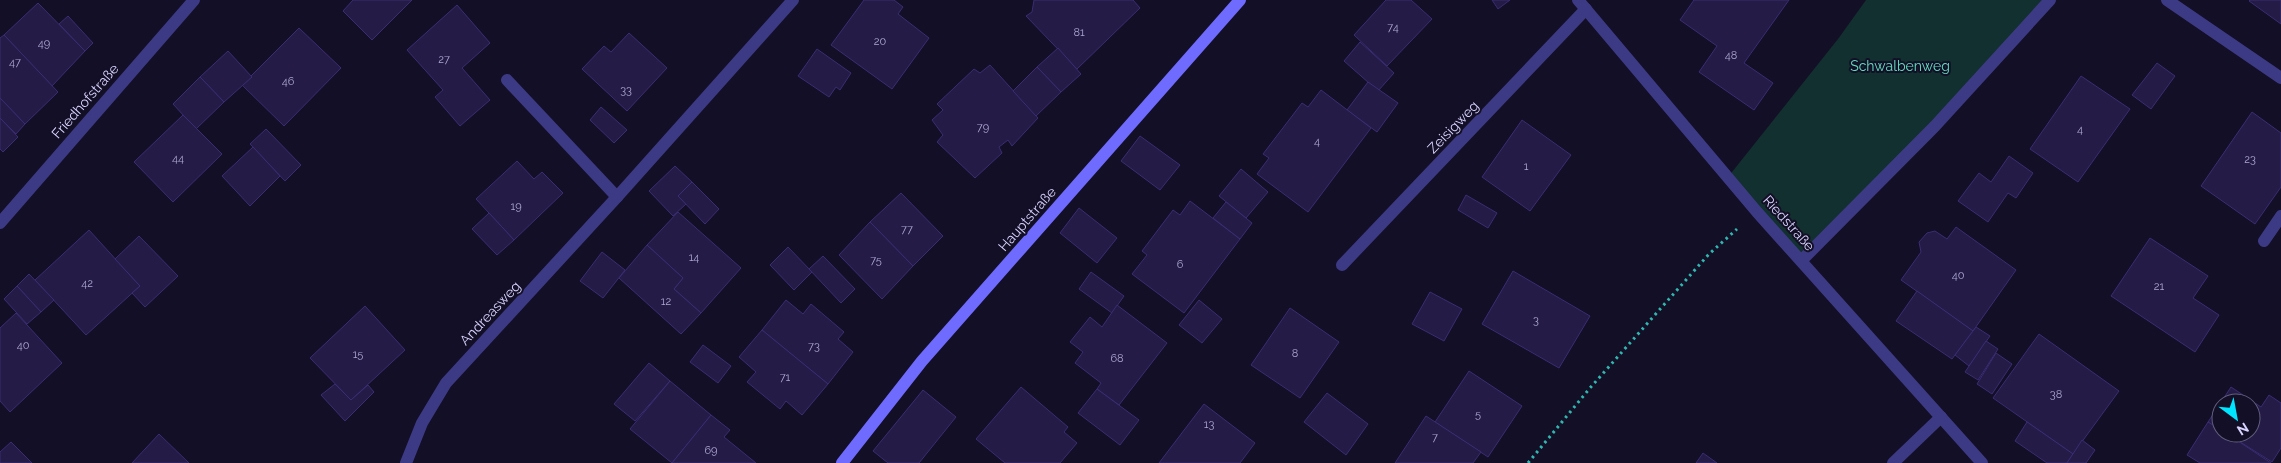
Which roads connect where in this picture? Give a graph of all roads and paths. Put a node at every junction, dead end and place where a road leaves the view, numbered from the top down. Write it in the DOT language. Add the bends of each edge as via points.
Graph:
graph roads {
  1 [pos="194,0"];
  2 [pos="793,0"];
  3 [pos="1240,0"];
  4 [pos="2050,0"];
  5 [pos="2167,0"];
  6 [pos="1582,5"];
  7 [pos="2281,78"];
  8 [pos="507,80"];
  9 [pos="617,197"];
  10 [pos="1757,212"];
  11 [pos="2281,216"];
  12 [pos="0,223"];
  13 [pos="2264,241"];
  14 [pos="1802,260"];
  15 [pos="1342,265"];
  16 [pos="1941,417"];
  17 [pos="406,463"];
  18 [pos="842,463"];
  19 [pos="1528,463"];
  20 [pos="1893,463"];
  21 [pos="1982,463"];
  1 -- 12 [label="street, Friedhofstraße"];
  2 -- 9 [label="street, Andreasweg"];
  3 -- 18 [label="street, Hauptstraße" via="922,362"];
  4 -- 14 [label="street" via="1935,126"];
  5 -- 7 [label="street"];
  6 -- 10 [label="street, Riedstraße"];
  6 -- 15 [label="street, Zeisigweg"];
  8 -- 9 [label="street"];
  9 -- 17 [label="street, Andreasweg" via="446,383 422,423"];
  10 -- 14 [label="street, Riedstraße"];
  10 -- 19 [label="path" via="1709,254"];
  11 -- 13 [label="street"];
  14 -- 16 [label="street, Riedstraße"];
  16 -- 20 [label="street"];
  16 -- 21 [label="street, Riedstraße"];
}
